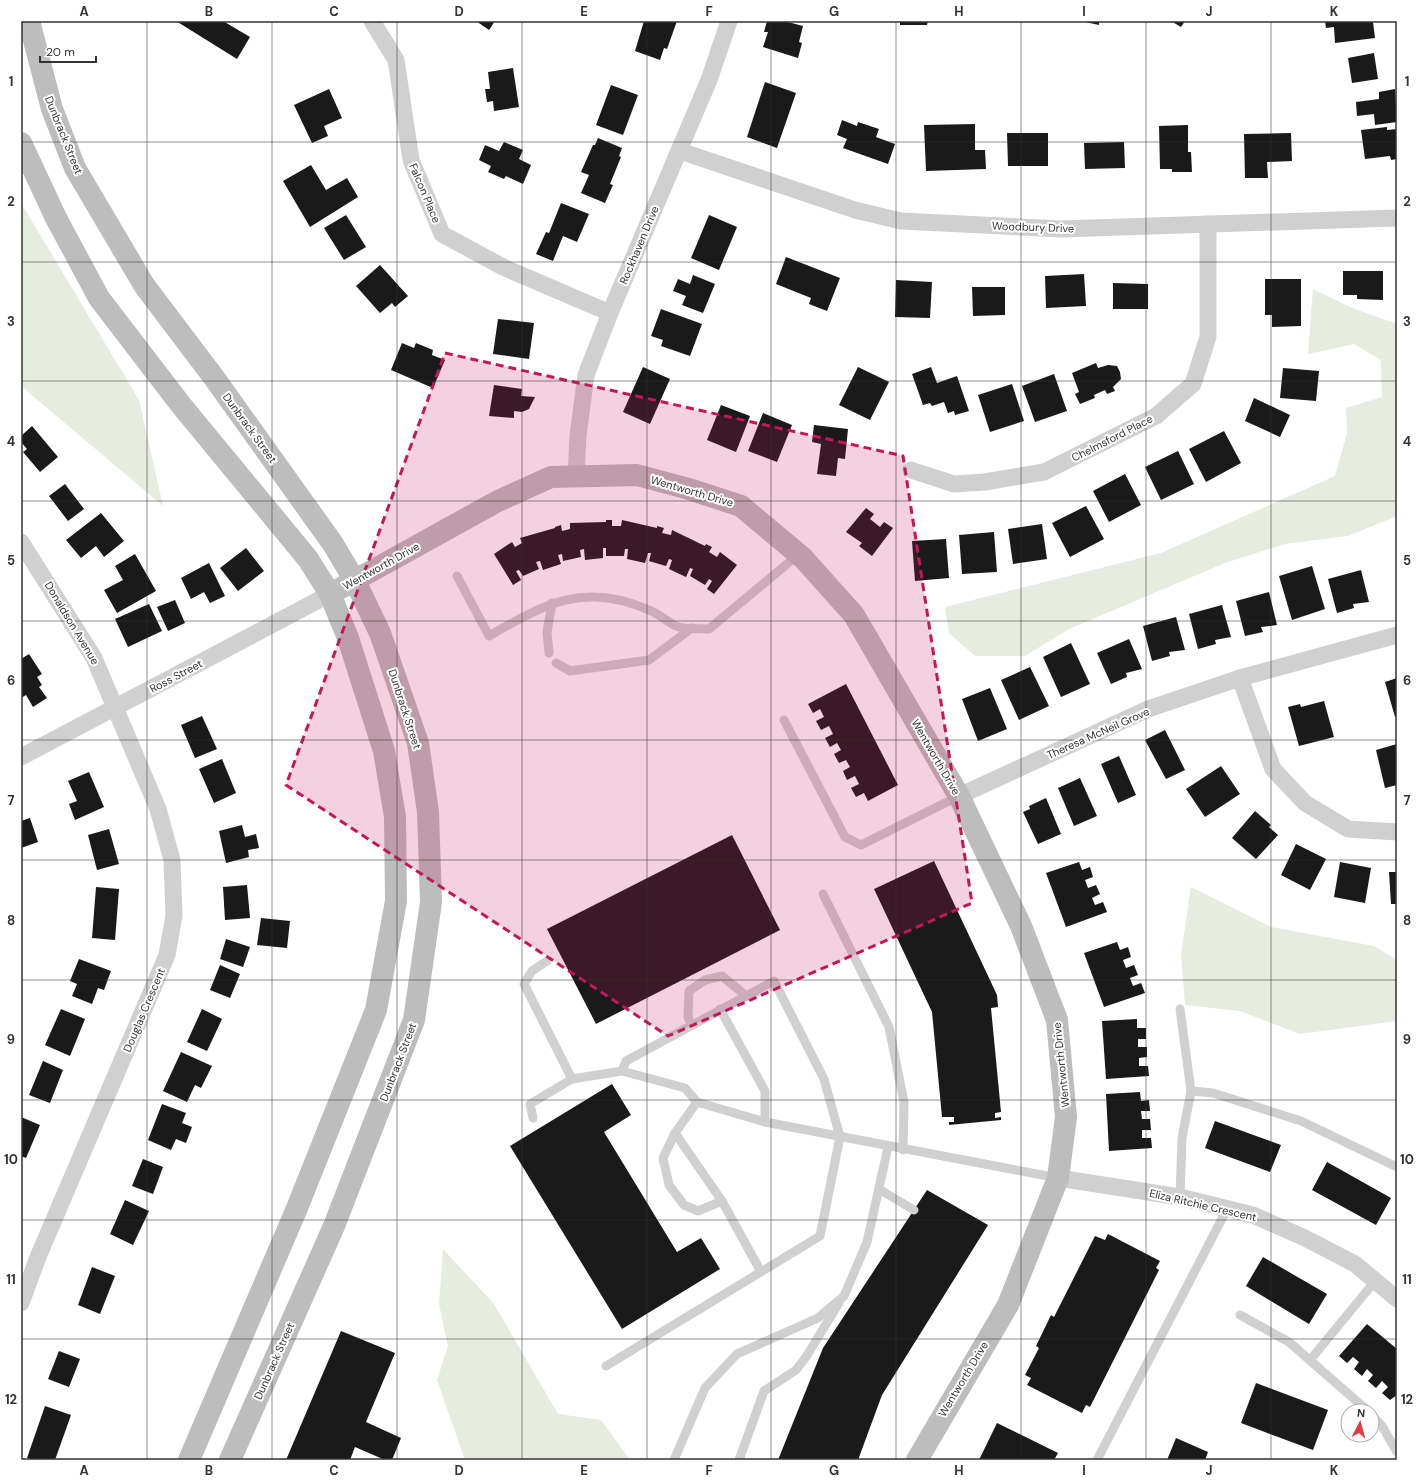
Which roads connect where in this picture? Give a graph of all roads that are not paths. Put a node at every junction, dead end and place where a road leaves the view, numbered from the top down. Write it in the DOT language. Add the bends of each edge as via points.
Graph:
graph roads {
  1 [pos="29,21"];
  2 [pos="372,21"];
  3 [pos="729,21"];
  4 [pos="21,143"];
  5 [pos="680,151"];
  6 [pos="1397,218"];
  7 [pos="1208,224"];
  8 [pos="610,313"];
  9 [pos="911,470"];
  10 [pos="576,476"];
  11 [pos="21,542"];
  12 [pos="799,554"];
  13 [pos="457,576"];
  14 [pos="355,581"];
  15 [pos="330,594"];
  16 [pos="552,603"];
  17 [pos="692,628"];
  18 [pos="1397,635"];
  19 [pos="550,654"];
  20 [pos="556,663"];
  21 [pos="1240,678"];
  22 [pos="115,708"];
  23 [pos="784,720"];
  24 [pos="21,757"];
  25 [pos="959,796"];
  26 [pos="1397,832"];
  27 [pos="823,894"];
  28 [pos="548,961"];
  29 [pos="745,995"];
  30 [pos="720,1009"];
  31 [pos="1180,1009"];
  32 [pos="691,1024"];
  33 [pos="622,1071"];
  34 [pos="572,1079"];
  35 [pos="1191,1091"];
  36 [pos="697,1102"];
  37 [pos="532,1118"];
  38 [pos="765,1122"];
  39 [pos="675,1133"];
  40 [pos="840,1137"];
  41 [pos="888,1147"];
  42 [pos="903,1150"];
  43 [pos="1397,1167"];
  44 [pos="1058,1178"];
  45 [pos="879,1189"];
  46 [pos="1180,1197"];
  47 [pos="722,1201"];
  48 [pos="1227,1209"];
  49 [pos="914,1210"];
  50 [pos="762,1272"];
  51 [pos="1375,1281"];
  52 [pos="844,1296"];
  53 [pos="1397,1298"];
  54 [pos="21,1303"];
  55 [pos="1240,1315"];
  56 [pos="1311,1359"];
  57 [pos="606,1366"];
  58 [pos="1359,1403"];
  59 [pos="1380,1424"];
  60 [pos="1397,1452"];
  61 [pos="189,1460"];
  62 [pos="230,1460"];
  63 [pos="674,1460"];
  64 [pos="739,1460"];
  65 [pos="917,1460"];
  66 [pos="1097,1460"];
  1 -- 14 [label="main road, Dunbrack Street" via="52,108 79,175 144,285 333,544"];
  2 -- 8 [label="street, Falcon Place" via="396,60 410,160 442,234 503,267"];
  3 -- 5 [label="street, Rockhaven Drive" via="709,80"];
  4 -- 15 [label="main road" via="56,218 99,298 181,405 308,559"];
  5 -- 7 [label="street, Woodbury Drive" via="855,210 901,221 1061,229"];
  5 -- 8 [label="street, Rockhaven Drive"];
  6 -- 7 [label="street, Woodbury Drive"];
  7 -- 9 [label="street, Chelmsford Place" via="1208,337 1194,384 1156,416 1044,472 985,482 954,484"];
  8 -- 10 [label="street, Rockhaven Drive" via="586,376"];
  10 -- 12 [label="main road, Wentworth Drive" via="637,475 689,488 741,506"];
  10 -- 14 [label="main road, Wentworth Drive" via="550,477 498,500"];
  11 -- 22 [label="street, Donaldson Avenue" via="94,658"];
  12 -- 17 [label="lane" via="709,629"];
  12 -- 25 [label="main road, Wentworth Drive" via="854,615"];
  13 -- 16 [label="lane" via="489,636"];
  14 -- 15 [label="main road, Wentworth Drive"];
  14 -- 62 [label="main road, Dunbrack Street" via="380,633 418,743 428,812 431,902 414,1020 334,1226"];
  15 -- 22 [label="street, Ross Street"];
  15 -- 61 [label="main road" via="348,638 384,751 395,817 396,901 376,1010 297,1208"];
  16 -- 17 [label="lane" via="564,599 597,596 624,601 650,610 677,627"];
  16 -- 19 [label="lane" via="547,632"];
  17 -- 20 [label="lane" via="649,660 570,671"];
  18 -- 21 [label="street, Theresa McNeil Grove"];
  21 -- 25 [label="street, Theresa McNeil Grove" via="1148,709"];
  21 -- 26 [label="street" via="1273,769 1305,803 1348,829"];
  22 -- 24 [label="street, Ross Street"];
  22 -- 54 [label="street, Douglas Crescent" via="158,809 172,860 174,916 167,955 38,1257"];
  23 -- 25 [label="lane" via="846,838 861,845"];
  25 -- 44 [label="main road, Wentworth Drive" via="1021,926 1057,1020 1066,1117"];
  27 -- 42 [label="lane" via="889,1027 904,1102"];
  28 -- 34 [label="lane" via="532,972 524,984"];
  29 -- 30 [label="lane"];
  29 -- 32 [label="lane" via="722,976 705,980 689,991 688,1017"];
  29 -- 40 [label="lane" via="774,981 824,1079"];
  30 -- 32 [label="lane"];
  30 -- 38 [label="lane" via="765,1091"];
  31 -- 35 [label="lane"];
  32 -- 33 [label="lane" via="626,1061"];
  33 -- 34 [label="lane"];
  33 -- 36 [label="lane" via="685,1088"];
  34 -- 37 [label="lane" via="530,1104"];
  35 -- 43 [label="lane" via="1213,1093 1301,1121"];
  35 -- 46 [label="lane" via="1182,1138"];
  36 -- 38 [label="lane"];
  36 -- 39 [label="lane"];
  38 -- 40 [label="lane"];
  39 -- 47 [label="lane"];
  39 -- 47 [label="lane" via="662,1158 669,1185 684,1205 698,1211"];
  40 -- 41 [label="lane"];
  40 -- 50 [label="lane" via="820,1236"];
  41 -- 42 [label="lane"];
  41 -- 45 [label="lane"];
  42 -- 44 [label="lane"];
  44 -- 46 [label="street, Eliza Ritchie Crescent"];
  44 -- 65 [label="main road, Wentworth Drive" via="1008,1305"];
  45 -- 49 [label="lane"];
  45 -- 52 [label="lane" via="867,1242"];
  46 -- 48 [label="street, Eliza Ritchie Crescent"];
  47 -- 50 [label="lane"];
  48 -- 51 [label="street, Eliza Ritchie Crescent" via="1253,1215 1305,1238 1355,1264"];
  48 -- 66 [label="lane"];
  50 -- 57 [label="lane"];
  51 -- 53 [label="street, Eliza Ritchie Crescent"];
  51 -- 56 [label="lane"];
  52 -- 63 [label="lane" via="818,1318 737,1354 705,1388"];
  52 -- 64 [label="lane" via="799,1366 764,1391"];
  55 -- 56 [label="lane" via="1289,1342"];
  56 -- 58 [label="lane"];
  59 -- 60 [label="lane"];
}
